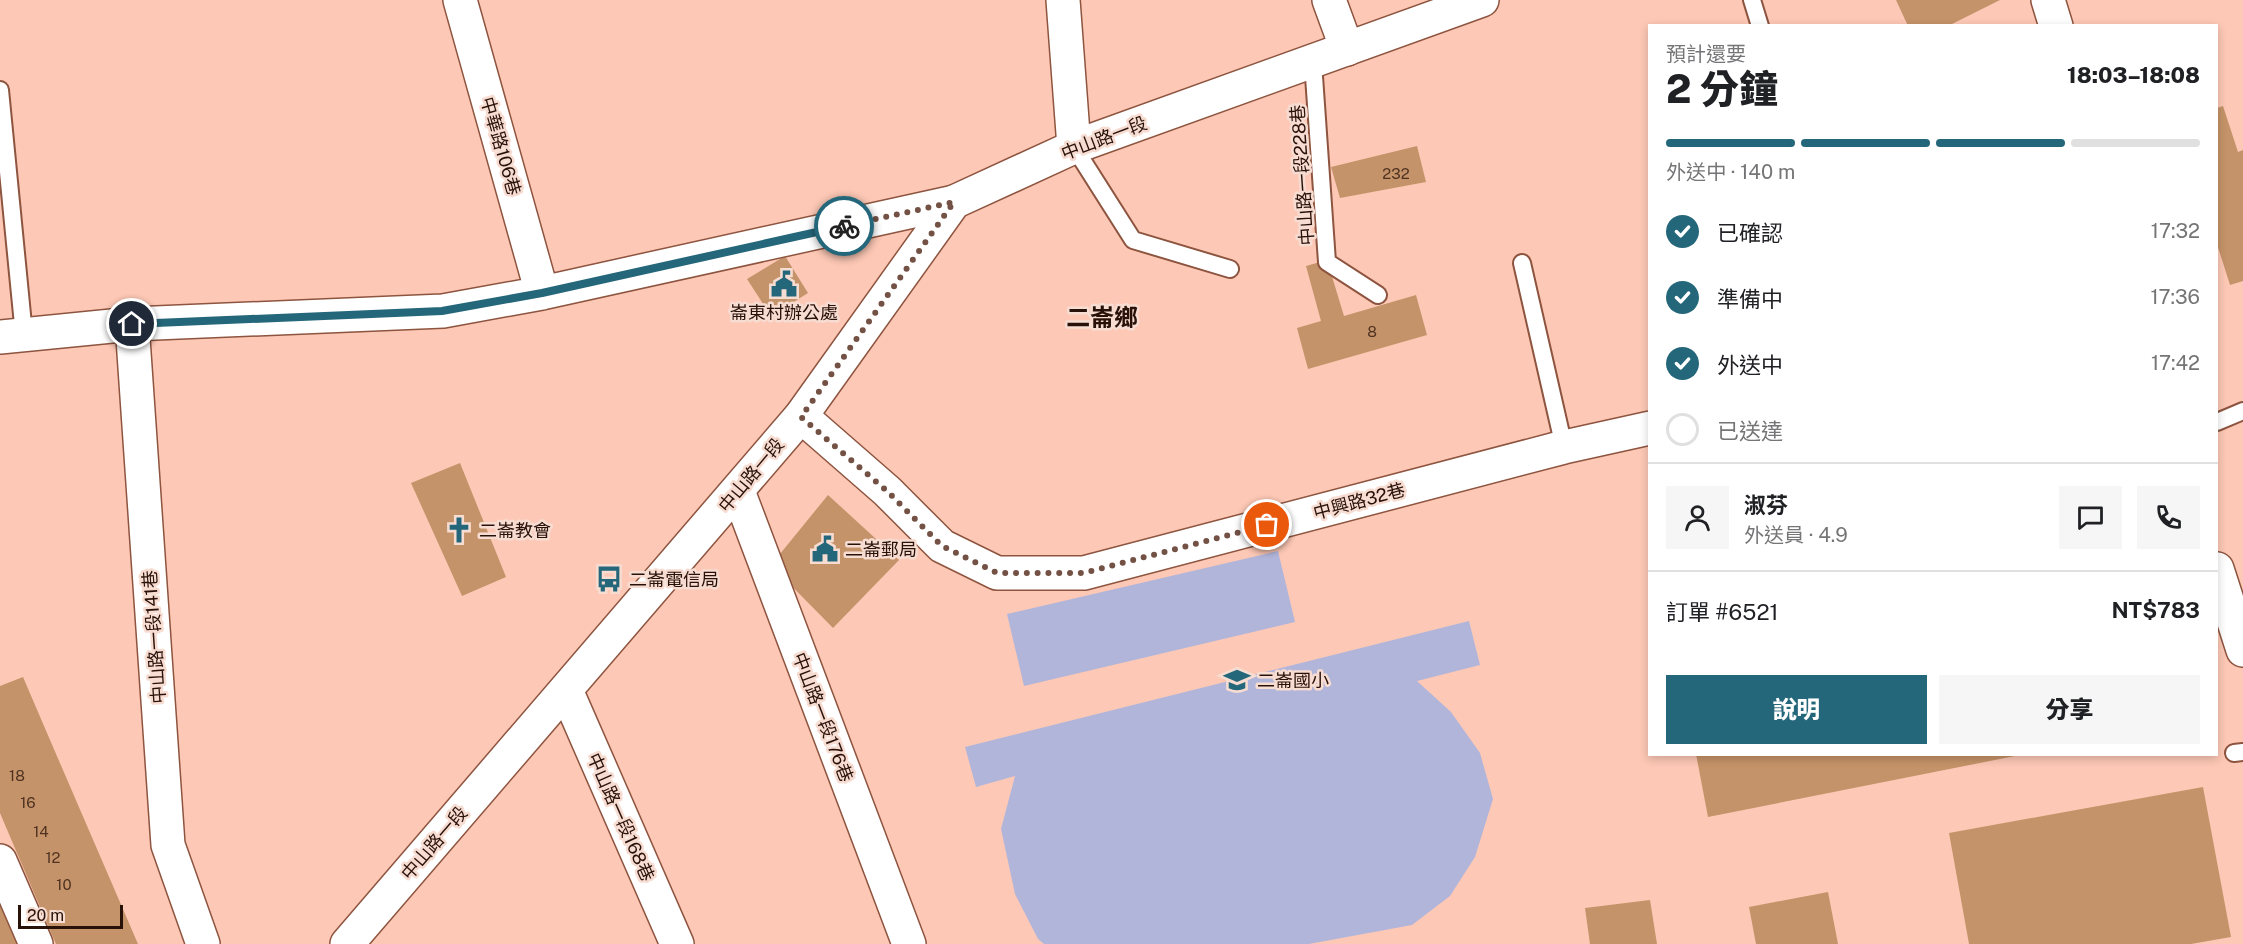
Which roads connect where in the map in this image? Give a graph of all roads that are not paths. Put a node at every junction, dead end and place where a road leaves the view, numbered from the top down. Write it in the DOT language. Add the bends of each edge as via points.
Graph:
graph roads {
  1 [pos="460,0"];
  2 [pos="1063,0"];
  3 [pos="1329,0"];
  4 [pos="1482,0"];
  5 [pos="1752,0"];
  6 [pos="2048,0"];
  7 [pos="1429,9"];
  8 [pos="1759,24"];
  9 [pos="2055,24"];
  10 [pos="1347,49"];
  11 [pos="1313,62"];
  12 [pos="0,90"];
  13 [pos="1074,147"];
  14 [pos="954,202"];
  15 [pos="1522,263"];
  16 [pos="1230,269"];
  17 [pos="542,293"];
  18 [pos="1378,295"];
  19 [pos="132,324"];
  20 [pos="12,336"];
  21 [pos="2243,411"];
  22 [pos="801,417"];
  23 [pos="2218,422"];
  24 [pos="1648,428"];
  25 [pos="1564,447"];
  26 [pos="738,491"];
  27 [pos="2243,564"];
  28 [pos="2218,570"];
  29 [pos="2218,573"];
  30 [pos="2243,650"];
  31 [pos="566,690"];
  32 [pos="0,861"];
  33 [pos="36,944"];
  34 [pos="203,944"];
  35 [pos="347,944"];
  36 [pos="677,944"];
  37 [pos="909,944"];
  1 -- 17 [label="street, 中華路106巷"];
  2 -- 13 [label="street"];
  3 -- 10 [label="street"];
  4 -- 7 [label="street, 中山路一段"];
  5 -- 8 [label="lane"];
  6 -- 9 [label="street"];
  7 -- 10 [label="street, 中山路一段"];
  10 -- 11 [label="street, 中山路一段"];
  11 -- 13 [label="street, 中山路一段"];
  11 -- 18 [label="lane, 中山路一段228巷" via="1328,262"];
  12 -- 20 [label="lane"];
  13 -- 14 [label="street, 中山路一段"];
  13 -- 16 [label="lane" via="1133,240"];
  14 -- 17 [label="street"];
  14 -- 22 [label="street, 中山路一段"];
  15 -- 25 [label="lane"];
  17 -- 19 [label="street" via="442,311"];
  19 -- 20 [label="street"];
  19 -- 34 [label="street, 中山路一段141巷" via="168,845"];
  21 -- 23 [label="lane"];
  22 -- 25 [label="street, 中興路32巷" via="887,491 942,546 997,573 1084,573"];
  22 -- 26 [label="street, 中山路一段"];
  24 -- 25 [label="street, 中興路32巷"];
  26 -- 31 [label="street, 中山路一段"];
  26 -- 37 [label="street, 中山路一段176巷"];
  27 -- 28 [label="street"];
  29 -- 30 [label="street"];
  31 -- 35 [label="street, 中山路一段"];
  31 -- 36 [label="street, 中山路一段168巷"];
  32 -- 33 [label="street"];
}
